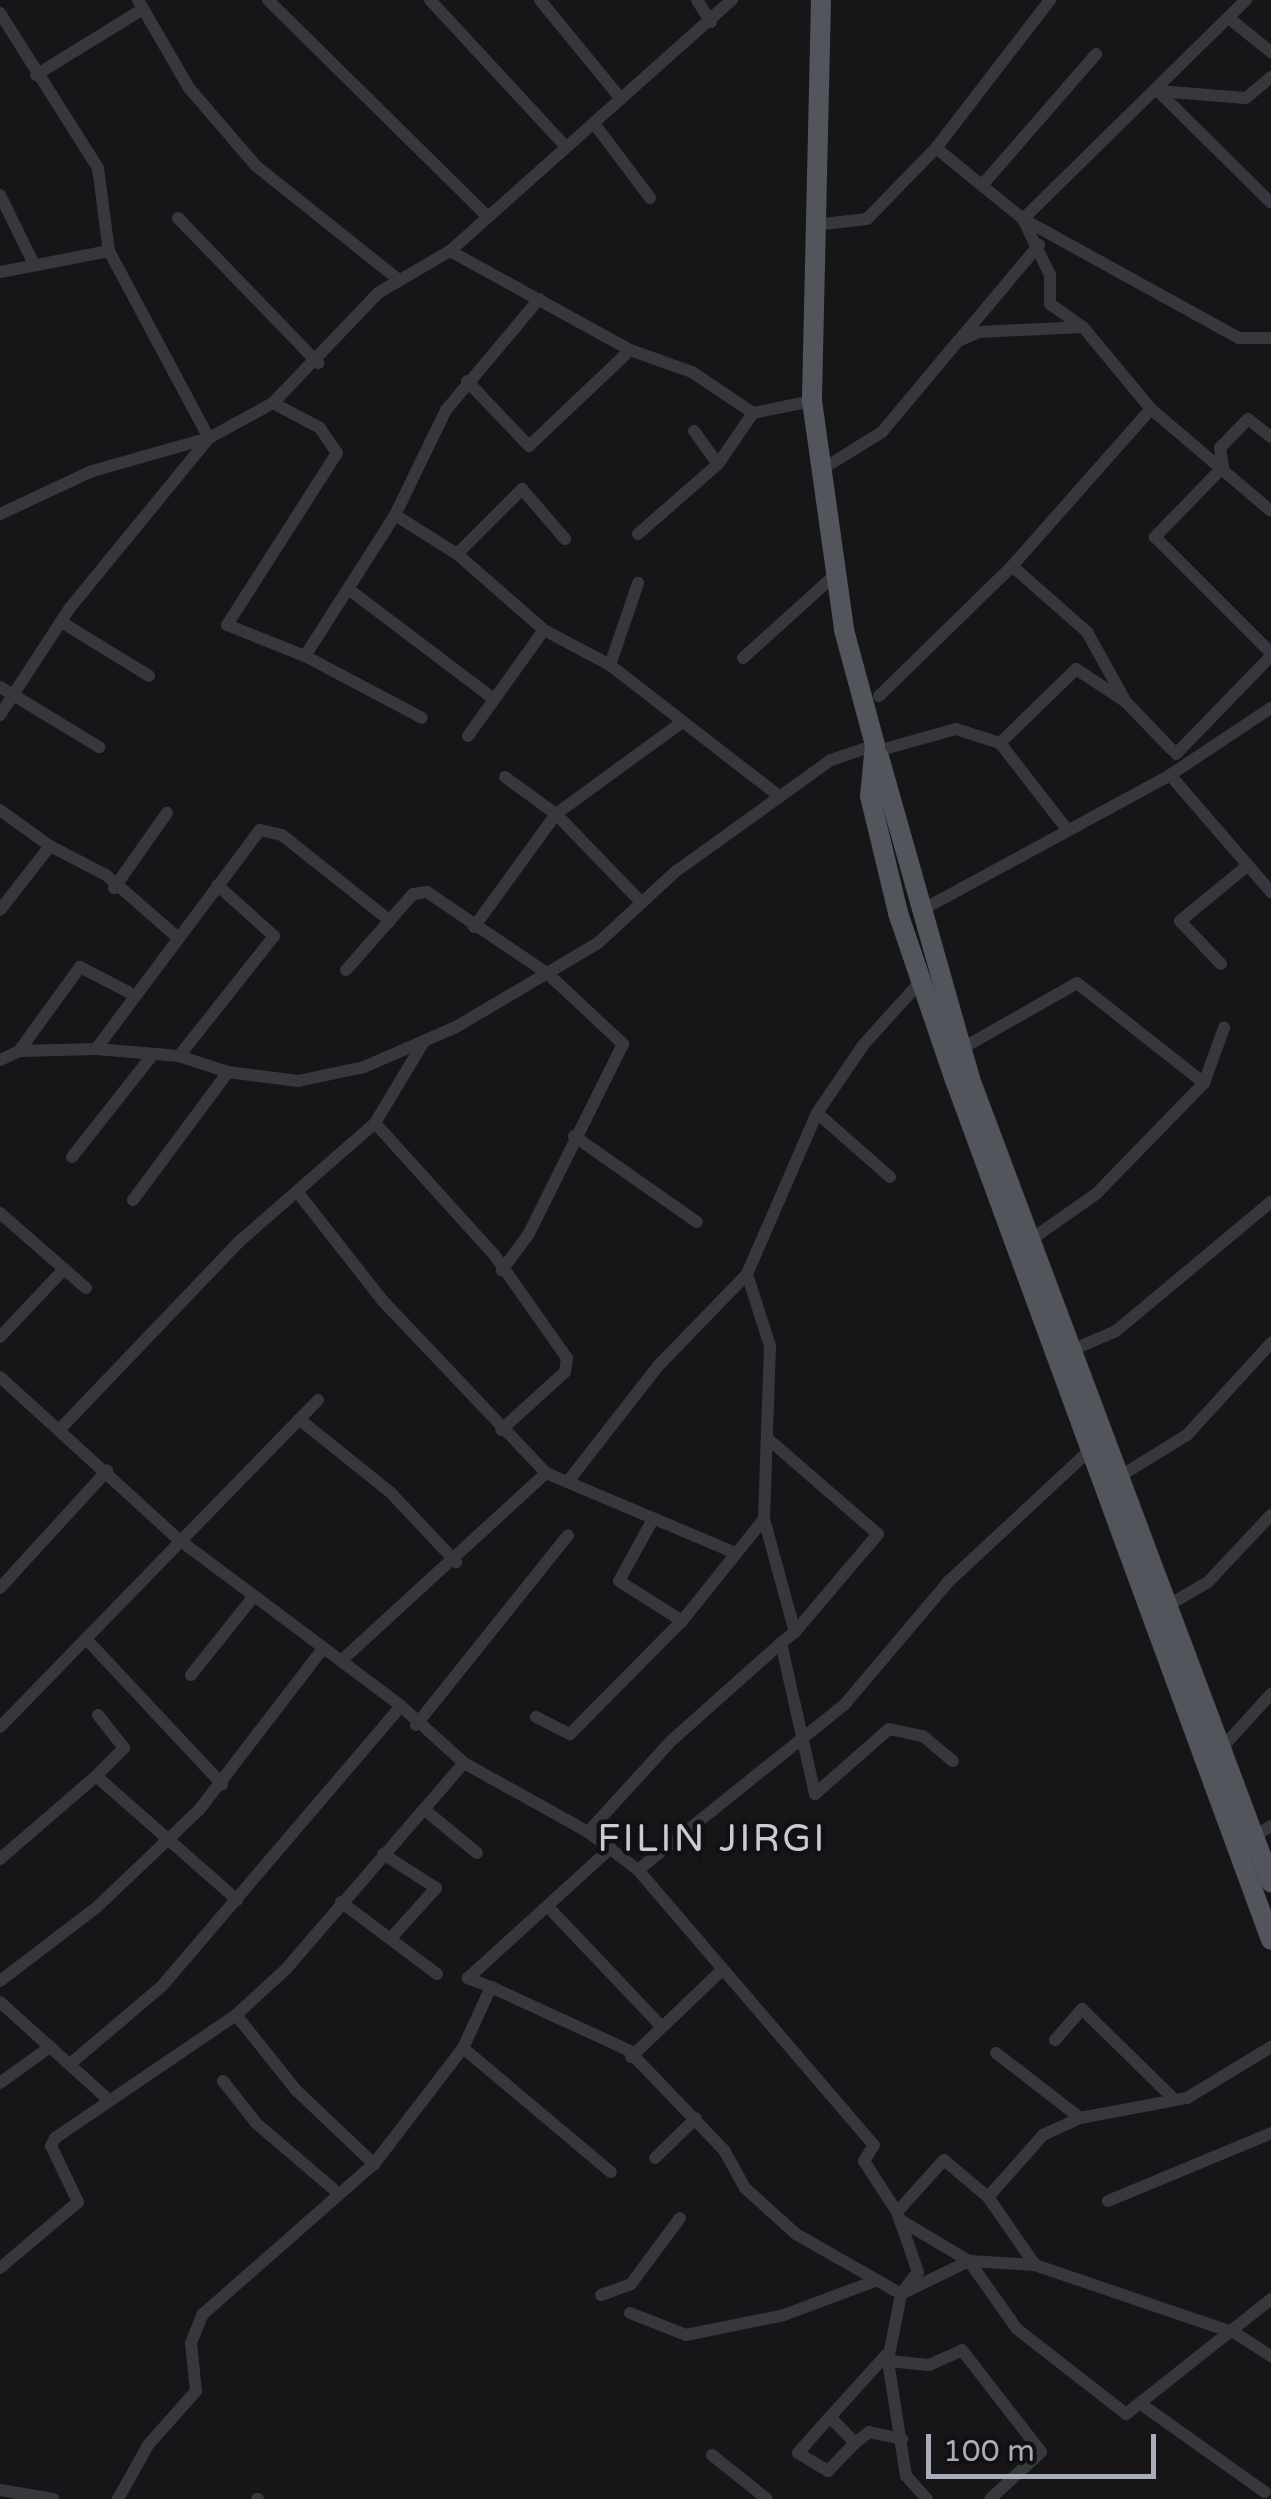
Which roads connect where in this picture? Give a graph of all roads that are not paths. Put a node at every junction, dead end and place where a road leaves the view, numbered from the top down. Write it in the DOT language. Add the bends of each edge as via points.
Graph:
graph roads {
  1 [pos="268,0"];
  2 [pos="430,0"];
  3 [pos="540,0"];
  4 [pos="697,0"];
  5 [pos="732,0"];
  6 [pos="822,0"];
  7 [pos="831,0"];
  8 [pos="1050,0"];
  9 [pos="1246,0"];
  10 [pos="140,4"];
  11 [pos="0,13"];
  12 [pos="1230,18"];
  13 [pos="711,22"];
  14 [pos="1271,52"];
  15 [pos="1096,54"];
  16 [pos="36,75"];
  17 [pos="1271,77"];
  18 [pos="1158,91"];
  19 [pos="621,99"];
  20 [pos="596,126"];
  21 [pos="565,146"];
  22 [pos="936,148"];
  23 [pos="984,182"];
  24 [pos="0,194"];
  25 [pos="650,198"];
  26 [pos="1271,203"];
  27 [pos="488,217"];
  28 [pos="178,218"];
  29 [pos="1022,219"];
  30 [pos="823,224"];
  31 [pos="1039,245"];
  32 [pos="450,250"];
  33 [pos="109,251"];
  34 [pos="34,264"];
  35 [pos="0,272"];
  36 [pos="399,280"];
  37 [pos="538,299"];
  38 [pos="1083,327"];
  39 [pos="1271,338"];
  40 [pos="958,341"];
  41 [pos="630,350"];
  42 [pos="318,363"];
  43 [pos="467,382"];
  44 [pos="812,401"];
  45 [pos="274,403"];
  46 [pos="1150,409"];
  47 [pos="753,414"];
  48 [pos="694,432"];
  49 [pos="209,438"];
  50 [pos="1271,438"];
  51 [pos="832,463"];
  52 [pos="718,464"];
  53 [pos="1223,466"];
  54 [pos="1271,511"];
  55 [pos="0,514"];
  56 [pos="395,515"];
  57 [pos="638,534"];
  58 [pos="565,539"];
  59 [pos="457,554"];
  60 [pos="1012,566"];
  61 [pos="835,574"];
  62 [pos="638,583"];
  63 [pos="351,592"];
  64 [pos="63,622"];
  65 [pos="544,630"];
  66 [pos="1271,654"];
  67 [pos="305,656"];
  68 [pos="743,658"];
  69 [pos="610,665"];
  70 [pos="150,676"];
  71 [pos="5,690"];
  72 [pos="879,696"];
  73 [pos="494,698"];
  74 [pos="1126,702"];
  75 [pos="1271,708"];
  76 [pos="0,715"];
  77 [pos="422,718"];
  78 [pos="682,722"];
  79 [pos="468,736"];
  80 [pos="1000,743"];
  81 [pos="98,747"];
  82 [pos="876,748"];
  83 [pos="1172,750"];
  84 [pos="1185,764"];
  85 [pos="1170,775"];
  86 [pos="506,776"];
  87 [pos="780,797"];
  88 [pos="0,810"];
  89 [pos="166,812"];
  90 [pos="556,814"];
  91 [pos="1066,828"];
  92 [pos="50,846"];
  93 [pos="1247,866"];
  94 [pos="217,886"];
  95 [pos="114,888"];
  96 [pos="1271,892"];
  97 [pos="642,902"];
  98 [pos="0,910"];
  99 [pos="920,911"];
  100 [pos="390,920"];
  101 [pos="474,926"];
  102 [pos="176,938"];
  103 [pos="1221,964"];
  104 [pos="346,970"];
  105 [pos="548,974"];
  106 [pos="922,980"];
  107 [pos="134,995"];
  108 [pos="1224,1028"];
  109 [pos="424,1041"];
  110 [pos="96,1049"];
  111 [pos="960,1049"];
  112 [pos="18,1052"];
  113 [pos="180,1056"];
  114 [pos="152,1057"];
  115 [pos="0,1061"];
  116 [pos="228,1072"];
  117 [pos="1204,1084"];
  118 [pos="818,1113"];
  119 [pos="376,1124"];
  120 [pos="574,1136"];
  121 [pos="72,1157"];
  122 [pos="890,1176"];
  123 [pos="299,1194"];
  124 [pos="134,1200"];
  125 [pos="1271,1202"];
  126 [pos="0,1213"];
  127 [pos="698,1222"];
  128 [pos="1029,1241"];
  129 [pos="64,1269"];
  130 [pos="502,1270"];
  131 [pos="747,1274"];
  132 [pos="86,1288"];
  133 [pos="0,1336"];
  134 [pos="1271,1343"];
  135 [pos="1072,1350"];
  136 [pos="0,1377"];
  137 [pos="318,1400"];
  138 [pos="299,1419"];
  139 [pos="62,1428"];
  140 [pos="501,1430"];
  141 [pos="767,1438"];
  142 [pos="1090,1450"];
  143 [pos="107,1471"];
  144 [pos="546,1473"];
  145 [pos="1122,1475"];
  146 [pos="568,1480"];
  147 [pos="1271,1515"];
  148 [pos="764,1519"];
  149 [pos="652,1521"];
  150 [pos="568,1534"];
  151 [pos="178,1539"];
  152 [pos="736,1553"];
  153 [pos="456,1562"];
  154 [pos="0,1588"];
  155 [pos="254,1596"];
  156 [pos="1167,1606"];
  157 [pos="682,1620"];
  158 [pos="795,1632"];
  159 [pos="89,1642"];
  160 [pos="782,1642"];
  161 [pos="321,1651"];
  162 [pos="342,1660"];
  163 [pos="191,1676"];
  164 [pos="1271,1694"];
  165 [pos="401,1706"];
  166 [pos="98,1716"];
  167 [pos="536,1717"];
  168 [pos="416,1725"];
  169 [pos="0,1727"];
  170 [pos="798,1744"];
  171 [pos="1220,1750"];
  172 [pos="953,1761"];
  173 [pos="464,1763"];
  174 [pos="96,1776"];
  175 [pos="222,1784"];
  176 [pos="426,1811"];
  177 [pos="588,1832"];
  178 [pos="1262,1832"];
  179 [pos="166,1840"];
  180 [pos="611,1848"];
  181 [pos="477,1853"];
  182 [pos="383,1854"];
  183 [pos="0,1860"];
  184 [pos="638,1870"];
  185 [pos="1271,1882"];
  186 [pos="237,1900"];
  187 [pos="341,1902"];
  188 [pos="551,1910"];
  189 [pos="390,1938"];
  190 [pos="1271,1940"];
  191 [pos="722,1970"];
  192 [pos="437,1974"];
  193 [pos="0,1981"];
  194 [pos="491,1987"];
  195 [pos="0,2002"];
  196 [pos="236,2014"];
  197 [pos="660,2024"];
  198 [pos="1055,2040"];
  199 [pos="50,2047"];
  200 [pos="1271,2047"];
  201 [pos="463,2048"];
  202 [pos="996,2053"];
  203 [pos="632,2057"];
  204 [pos="70,2064"];
  205 [pos="223,2081"];
  206 [pos="0,2083"];
  207 [pos="1174,2099"];
  208 [pos="110,2100"];
  209 [pos="696,2118"];
  210 [pos="1080,2118"];
  211 [pos="1271,2133"];
  212 [pos="655,2158"];
  213 [pos="374,2164"];
  214 [pos="611,2172"];
  215 [pos="339,2194"];
  216 [pos="988,2198"];
  217 [pos="1108,2201"];
  218 [pos="898,2216"];
  219 [pos="680,2218"];
  220 [pos="969,2260"];
  221 [pos="1036,2265"];
  222 [pos="0,2268"];
  223 [pos="875,2281"];
  224 [pos="902,2294"];
  225 [pos="601,2295"];
  226 [pos="1271,2299"];
  227 [pos="630,2314"];
  228 [pos="1220,2332"];
  229 [pos="1271,2356"];
  230 [pos="887,2358"];
  231 [pos="1140,2404"];
  232 [pos="830,2417"];
  233 [pos="902,2439"];
  234 [pos="856,2443"];
  235 [pos="712,2455"];
  236 [pos="0,2490"];
  237 [pos="1265,2492"];
  238 [pos="53,2499"];
  239 [pos="118,2499"];
  240 [pos="767,2499"];
  241 [pos="927,2499"];
  242 [pos="990,2499"];
  1 -- 27 [label="street"];
  2 -- 21 [label="street"];
  3 -- 19 [label="street"];
  4 -- 13 [label="street"];
  5 -- 13 [label="street"];
  6 -- 44 [label="main road"];
  7 -- 30 [label="main road"];
  8 -- 22 [label="street"];
  9 -- 12 [label="street"];
  10 -- 16 [label="street"];
  10 -- 36 [label="street" via="189,88 256,166"];
  11 -- 16 [label="street"];
  12 -- 14 [label="street"];
  12 -- 18 [label="street"];
  13 -- 19 [label="street"];
  15 -- 23 [label="street"];
  16 -- 33 [label="street" via="98,168"];
  17 -- 18 [label="street" via="1246,98"];
  18 -- 26 [label="street"];
  18 -- 29 [label="street"];
  19 -- 20 [label="street"];
  20 -- 21 [label="street"];
  20 -- 25 [label="street"];
  21 -- 27 [label="street"];
  22 -- 23 [label="street"];
  22 -- 30 [label="street" via="867,219"];
  23 -- 29 [label="street"];
  24 -- 34 [label="street"];
  27 -- 32 [label="street"];
  28 -- 42 [label="street"];
  29 -- 31 [label="street"];
  29 -- 39 [label="street" via="1227,332"];
  30 -- 51 [label="main road" via="821,332"];
  31 -- 38 [label="street" via="1050,304"];
  31 -- 40 [label="street"];
  32 -- 36 [label="street"];
  32 -- 37 [label="street"];
  33 -- 34 [label="street"];
  33 -- 49 [label="street"];
  34 -- 35 [label="street"];
  36 -- 42 [label="street" via="378,293"];
  37 -- 41 [label="street"];
  37 -- 43 [label="street"];
  38 -- 40 [label="street" via="978,332"];
  38 -- 46 [label="street"];
  40 -- 51 [label="street" via="882,432"];
  41 -- 43 [label="street" via="529,446"];
  41 -- 47 [label="street" via="692,372"];
  42 -- 45 [label="street"];
  43 -- 56 [label="street"];
  44 -- 47 [label="street"];
  44 -- 61 [label="main road"];
  45 -- 49 [label="street"];
  45 -- 67 [label="street" via="320,428 337,453 227,625"];
  46 -- 53 [label="street"];
  46 -- 60 [label="street"];
  47 -- 52 [label="street"];
  48 -- 52 [label="street"];
  49 -- 55 [label="street" via="92,471"];
  49 -- 64 [label="street"];
  50 -- 53 [label="street" via="1248,419 1220,448"];
  51 -- 72 [label="main road" via="853,630"];
  52 -- 57 [label="street"];
  53 -- 54 [label="street"];
  53 -- 66 [label="street" via="1155,537"];
  56 -- 59 [label="street"];
  56 -- 63 [label="street"];
  58 -- 59 [label="street" via="522,488"];
  59 -- 65 [label="street"];
  60 -- 72 [label="street"];
  60 -- 74 [label="street" via="1086,632"];
  61 -- 68 [label="street"];
  61 -- 82 [label="main road"];
  62 -- 69 [label="street"];
  63 -- 67 [label="street"];
  63 -- 73 [label="street"];
  64 -- 70 [label="street"];
  64 -- 71 [label="street"];
  65 -- 69 [label="street"];
  65 -- 73 [label="street"];
  66 -- 83 [label="street"];
  67 -- 77 [label="street"];
  69 -- 78 [label="street"];
  71 -- 76 [label="street"];
  71 -- 81 [label="street"];
  72 -- 82 [label="main road"];
  73 -- 79 [label="street"];
  74 -- 80 [label="street" via="1076,669"];
  74 -- 83 [label="street"];
  75 -- 84 [label="street"];
  78 -- 87 [label="street"];
  78 -- 90 [label="street"];
  80 -- 82 [label="street" via="956,729"];
  80 -- 91 [label="street"];
  82 -- 87 [label="street" via="831,760"];
  82 -- 99 [label="main road"];
  82 -- 106 [label="main road" via="870,796"];
  83 -- 84 [label="street"];
  84 -- 85 [label="street"];
  85 -- 91 [label="street"];
  85 -- 93 [label="street"];
  86 -- 90 [label="street"];
  87 -- 97 [label="street"];
  88 -- 92 [label="street"];
  89 -- 95 [label="street"];
  90 -- 97 [label="street"];
  90 -- 101 [label="street"];
  91 -- 99 [label="street"];
  92 -- 95 [label="street" via="106,875"];
  92 -- 98 [label="street"];
  93 -- 96 [label="street"];
  93 -- 103 [label="street" via="1180,921"];
  94 -- 100 [label="street" via="269,829"];
  94 -- 102 [label="street"];
  94 -- 113 [label="street" via="274,936"];
  95 -- 102 [label="street"];
  97 -- 105 [label="street" via="598,943"];
  99 -- 111 [label="main road"];
  100 -- 101 [label="street" via="420,890"];
  100 -- 104 [label="street"];
  101 -- 105 [label="street"];
  102 -- 107 [label="street"];
  105 -- 109 [label="street"];
  105 -- 120 [label="street" via="622,1044"];
  106 -- 118 [label="street" via="864,1044"];
  106 -- 142 [label="main road"];
  107 -- 110 [label="street"];
  107 -- 112 [label="street" via="80,967"];
  108 -- 117 [label="street"];
  109 -- 116 [label="street" via="364,1067 298,1081"];
  109 -- 119 [label="street"];
  110 -- 112 [label="street"];
  110 -- 114 [label="street"];
  111 -- 117 [label="street" via="1078,983"];
  111 -- 128 [label="main road"];
  112 -- 115 [label="street"];
  113 -- 114 [label="street"];
  113 -- 116 [label="street"];
  114 -- 121 [label="street"];
  116 -- 124 [label="street"];
  117 -- 128 [label="street" via="1096,1194"];
  118 -- 122 [label="street"];
  118 -- 131 [label="street"];
  119 -- 123 [label="street"];
  119 -- 130 [label="street"];
  120 -- 127 [label="street"];
  120 -- 130 [label="street" via="528,1235"];
  123 -- 139 [label="street" via="241,1240"];
  123 -- 140 [label="street" via="382,1300"];
  125 -- 135 [label="street" via="1116,1331"];
  126 -- 129 [label="street"];
  128 -- 135 [label="main road"];
  129 -- 132 [label="street"];
  129 -- 133 [label="street"];
  130 -- 140 [label="street" via="569,1366"];
  131 -- 141 [label="street" via="770,1346"];
  131 -- 146 [label="street" via="658,1366"];
  134 -- 145 [label="street" via="1187,1435"];
  135 -- 145 [label="main road"];
  136 -- 139 [label="street"];
  137 -- 138 [label="street"];
  138 -- 151 [label="street"];
  138 -- 153 [label="street" via="391,1493"];
  139 -- 143 [label="street"];
  140 -- 144 [label="street"];
  141 -- 148 [label="street"];
  141 -- 158 [label="street" via="878,1534"];
  142 -- 170 [label="street" via="948,1582 894,1654"];
  142 -- 190 [label="main road"];
  143 -- 151 [label="street"];
  143 -- 154 [label="street"];
  144 -- 146 [label="street"];
  144 -- 153 [label="street"];
  145 -- 156 [label="main road"];
  146 -- 149 [label="street"];
  147 -- 156 [label="street" via="1208,1582"];
  148 -- 152 [label="street"];
  148 -- 158 [label="street"];
  149 -- 152 [label="street"];
  149 -- 157 [label="street" via="618,1581"];
  150 -- 168 [label="street"];
  151 -- 155 [label="street"];
  151 -- 159 [label="street"];
  152 -- 157 [label="street"];
  153 -- 162 [label="street"];
  155 -- 161 [label="street"];
  155 -- 163 [label="street"];
  156 -- 171 [label="main road"];
  157 -- 167 [label="street" via="570,1734"];
  158 -- 160 [label="street"];
  159 -- 169 [label="street"];
  159 -- 175 [label="street"];
  160 -- 170 [label="street"];
  160 -- 177 [label="street" via="672,1740"];
  161 -- 162 [label="street"];
  161 -- 175 [label="street"];
  162 -- 165 [label="street"];
  164 -- 171 [label="street"];
  165 -- 168 [label="street"];
  165 -- 186 [label="street"];
  166 -- 174 [label="street" via="124,1748"];
  168 -- 173 [label="street"];
  170 -- 172 [label="street" via="815,1794 888,1729 923,1736"];
  170 -- 184 [label="street"];
  171 -- 178 [label="main road"];
  173 -- 176 [label="street"];
  173 -- 177 [label="street"];
  174 -- 179 [label="street"];
  174 -- 183 [label="street"];
  175 -- 179 [label="street"];
  176 -- 181 [label="street"];
  176 -- 182 [label="street"];
  177 -- 180 [label="street"];
  178 -- 185 [label="main road"];
  179 -- 186 [label="street"];
  179 -- 193 [label="street" via="86,1916"];
  180 -- 184 [label="street"];
  180 -- 188 [label="street"];
  182 -- 187 [label="street"];
  182 -- 189 [label="street" via="436,1888"];
  184 -- 191 [label="street"];
  186 -- 204 [label="street" via="162,1986"];
  187 -- 189 [label="street"];
  187 -- 196 [label="street"];
  188 -- 194 [label="street" via="468,1978"];
  188 -- 197 [label="street"];
  189 -- 192 [label="street"];
  191 -- 197 [label="street"];
  191 -- 218 [label="street" via="874,2145 864,2161"];
  194 -- 201 [label="street"];
  194 -- 203 [label="street"];
  195 -- 199 [label="street"];
  196 -- 208 [label="street"];
  196 -- 213 [label="street" via="296,2090"];
  197 -- 203 [label="street"];
  198 -- 207 [label="street" via="1082,2009"];
  199 -- 204 [label="street"];
  199 -- 206 [label="street"];
  200 -- 207 [label="street"];
  201 -- 213 [label="street"];
  201 -- 214 [label="street"];
  202 -- 210 [label="street"];
  203 -- 209 [label="street"];
  204 -- 208 [label="street"];
  205 -- 215 [label="street" via="256,2123"];
  207 -- 210 [label="street"];
  208 -- 222 [label="street" via="52,2142 76,2204"];
  209 -- 212 [label="street"];
  209 -- 223 [label="street" via="746,2188 796,2234"];
  210 -- 216 [label="street" via="1043,2135"];
  211 -- 217 [label="street"];
  213 -- 215 [label="street"];
  215 -- 239 [label="street" via="203,2314 191,2343 196,2390 148,2445"];
  216 -- 218 [label="street" via="944,2160"];
  216 -- 221 [label="street"];
  218 -- 220 [label="street"];
  218 -- 224 [label="street" via="918,2272"];
  219 -- 225 [label="street" via="631,2284"];
  220 -- 221 [label="street"];
  220 -- 224 [label="street"];
  220 -- 231 [label="street" via="1017,2328 1046,2353 1126,2414"];
  221 -- 228 [label="street"];
  223 -- 224 [label="street"];
  223 -- 227 [label="street" via="784,2316 686,2335"];
  224 -- 230 [label="street"];
  226 -- 228 [label="street"];
  228 -- 229 [label="street"];
  228 -- 231 [label="street"];
  230 -- 232 [label="street"];
  230 -- 233 [label="street"];
  230 -- 242 [label="street" via="929,2365 962,2350 1040,2452"];
  231 -- 237 [label="street"];
  232 -- 234 [label="street"];
  232 -- 234 [label="street" via="798,2454 828,2470"];
  233 -- 234 [label="street" via="870,2432"];
  233 -- 241 [label="street" via="906,2476"];
  235 -- 240 [label="street"];
  236 -- 238 [label="street"];
}
